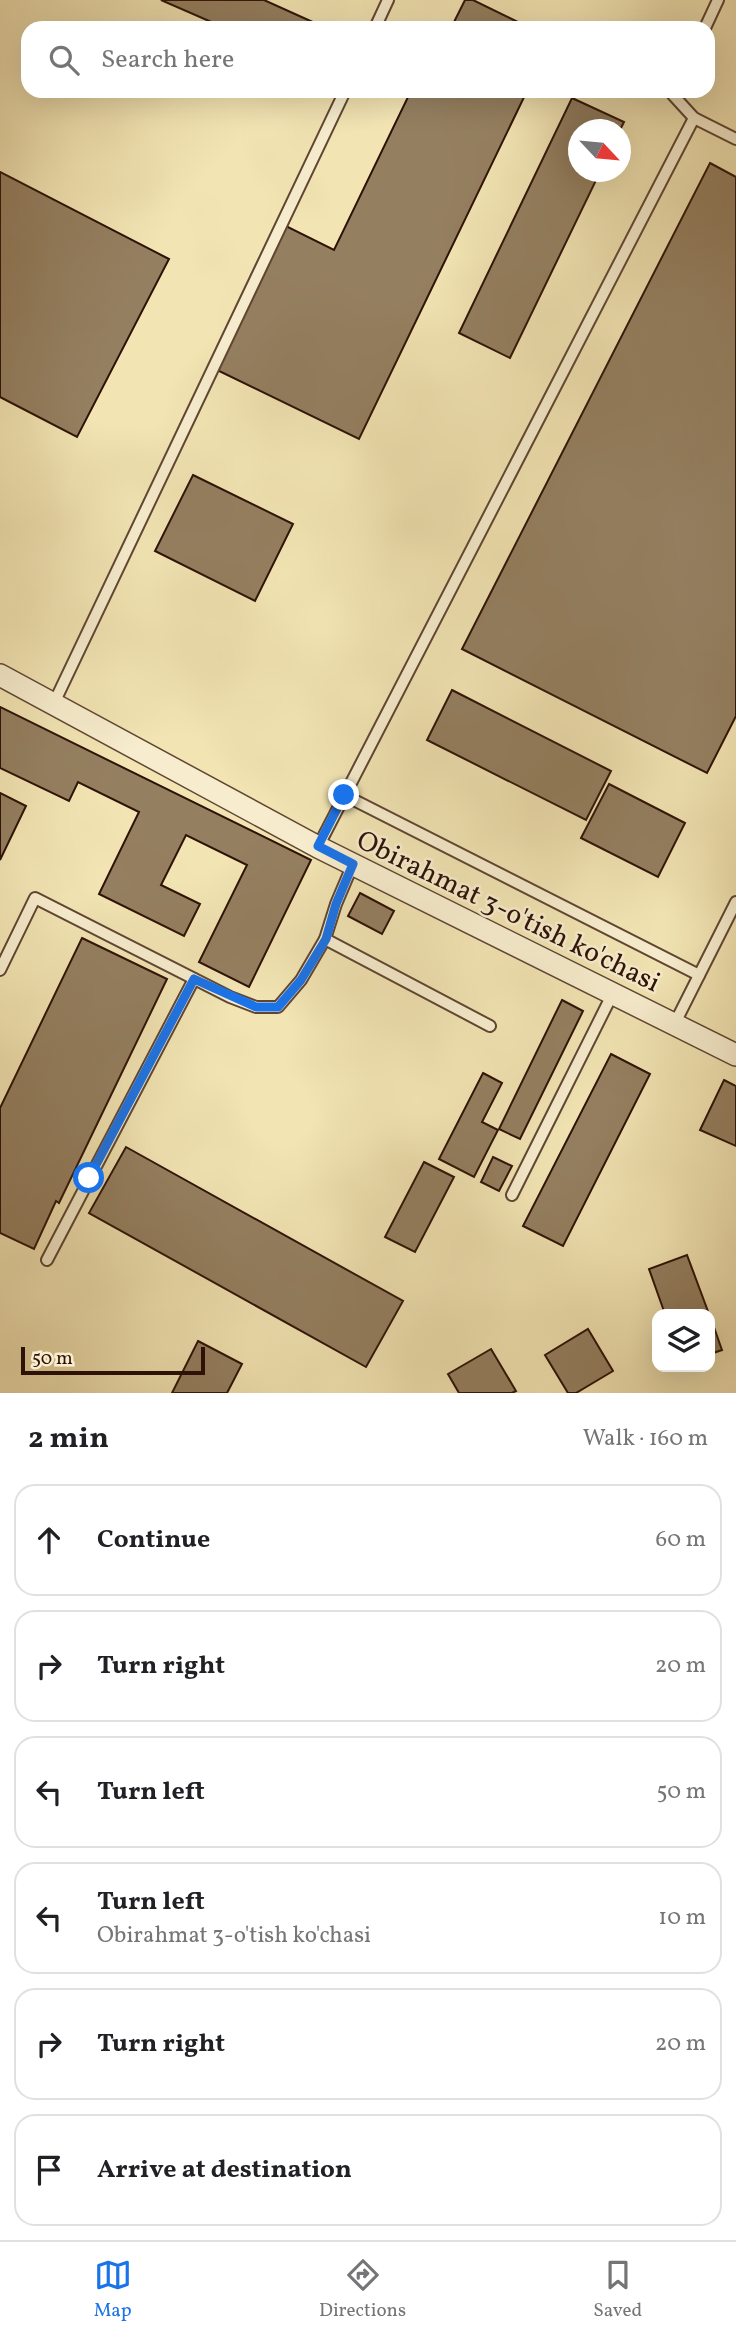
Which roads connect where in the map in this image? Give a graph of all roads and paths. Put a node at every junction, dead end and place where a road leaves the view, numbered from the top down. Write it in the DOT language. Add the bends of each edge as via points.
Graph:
graph roads {
  1 [pos="388,0"];
  2 [pos="718,0"];
  3 [pos="378,21"];
  4 [pos="708,21"];
  5 [pos="342,98"];
  6 [pos="676,98"];
  7 [pos="694,118"];
  8 [pos="736,139"];
  9 [pos="0,674"];
  10 [pos="54,703"];
  11 [pos="344,795"];
  12 [pos="318,846"];
  13 [pos="353,864"];
  14 [pos="736,902"];
  15 [pos="326,939"];
  16 [pos="0,970"];
  17 [pos="699,975"];
  18 [pos="194,979"];
  19 [pos="614,993"];
  20 [pos="675,1023"];
  21 [pos="490,1026"];
  22 [pos="736,1055"];
  23 [pos="512,1195"];
  24 [pos="47,1260"];
  1 -- 3 [label="lane"];
  2 -- 4 [label="lane"];
  5 -- 10 [label="lane"];
  6 -- 7 [label="lane"];
  7 -- 8 [label="lane"];
  7 -- 11 [label="lane"];
  9 -- 10 [label="street, Obirahmat 3-o'tish ko'chasi"];
  10 -- 12 [label="street, Obirahmat 3-o'tish ko'chasi"];
  11 -- 12 [label="lane"];
  11 -- 17 [label="lane"];
  12 -- 13 [label="street, Obirahmat 3-o'tish ko'chasi"];
  13 -- 15 [label="lane"];
  13 -- 19 [label="street, Obirahmat 3-o'tish ko'chasi"];
  14 -- 17 [label="lane"];
  15 -- 18 [label="lane" via="278,1007 256,1007"];
  15 -- 21 [label="lane"];
  16 -- 18 [label="lane" via="35,898"];
  17 -- 20 [label="lane"];
  18 -- 24 [label="lane"];
  19 -- 20 [label="street, Obirahmat 3-o'tish ko'chasi"];
  19 -- 23 [label="lane"];
  20 -- 22 [label="street, Obirahmat 3-o'tish ko'chasi"];
}
